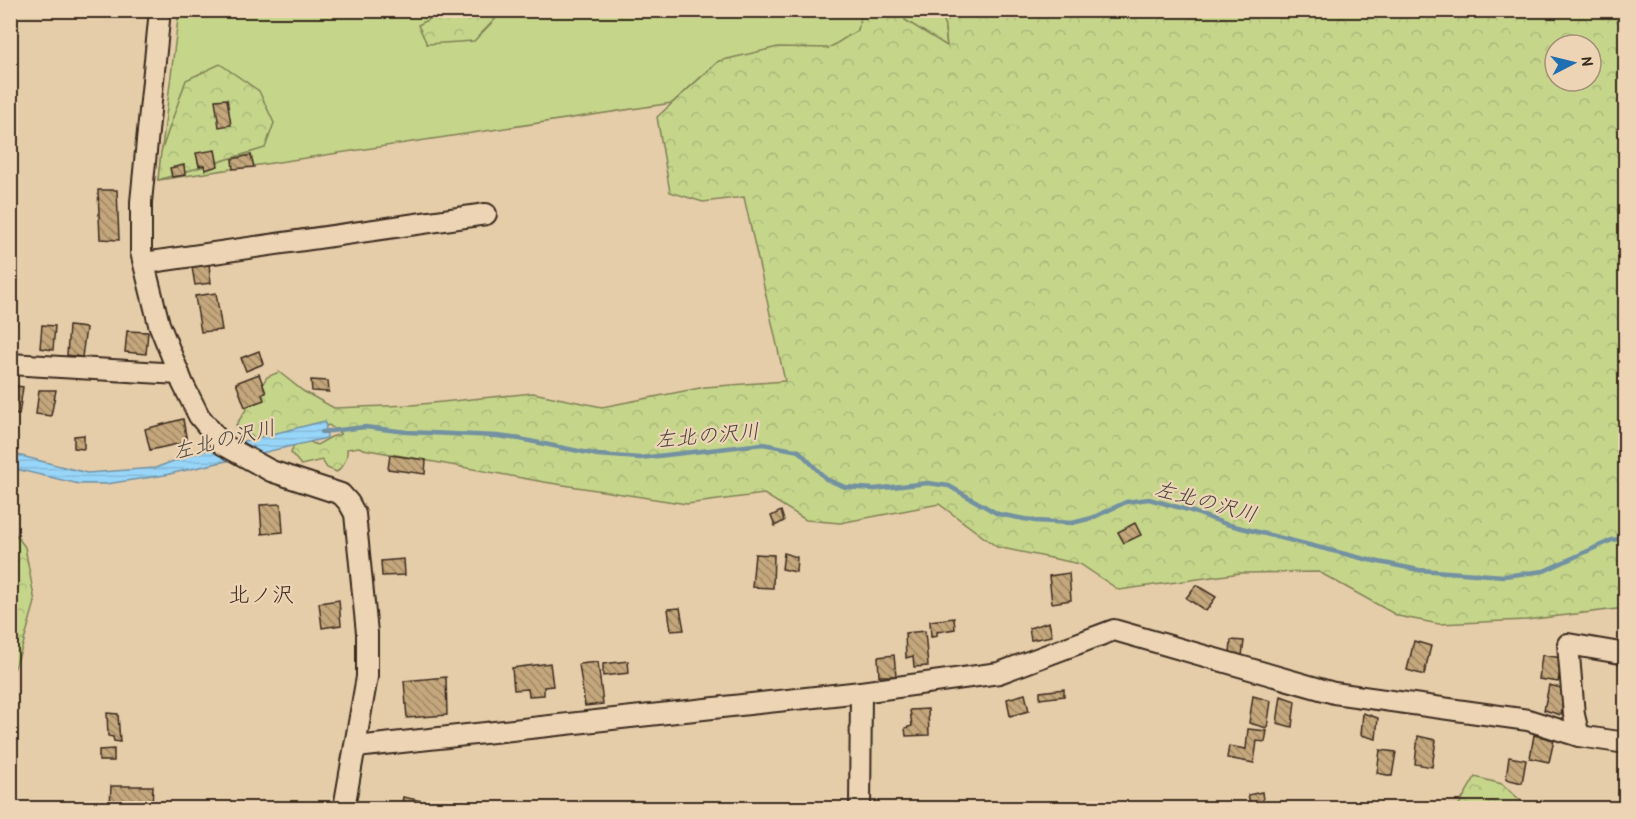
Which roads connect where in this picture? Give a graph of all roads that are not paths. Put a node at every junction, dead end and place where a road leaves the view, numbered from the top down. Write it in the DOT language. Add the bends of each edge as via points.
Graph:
graph roads {
  1 [pos="160,10"];
  2 [pos="486,214"];
  3 [pos="144,263"];
  4 [pos="10,364"];
  5 [pos="179,374"];
  6 [pos="1626,654"];
  7 [pos="861,692"];
  8 [pos="1580,736"];
  9 [pos="1626,743"];
  10 [pos="356,747"];
  11 [pos="344,808"];
  12 [pos="860,808"];
  1 -- 3 [label="street" via="141,202"];
  2 -- 3 [label="street"];
  3 -- 5 [label="street" via="159,324"];
  4 -- 5 [label="street"];
  5 -- 10 [label="street" via="199,416 226,446 271,471 341,494 356,514 367,633 367,677"];
  6 -- 8 [label="street" via="1568,644 1574,715"];
  7 -- 8 [label="street" via="999,673 1114,630 1334,693 1528,720"];
  7 -- 10 [label="street"];
  7 -- 12 [label="street"];
  8 -- 9 [label="street"];
  10 -- 11 [label="street"];
}
